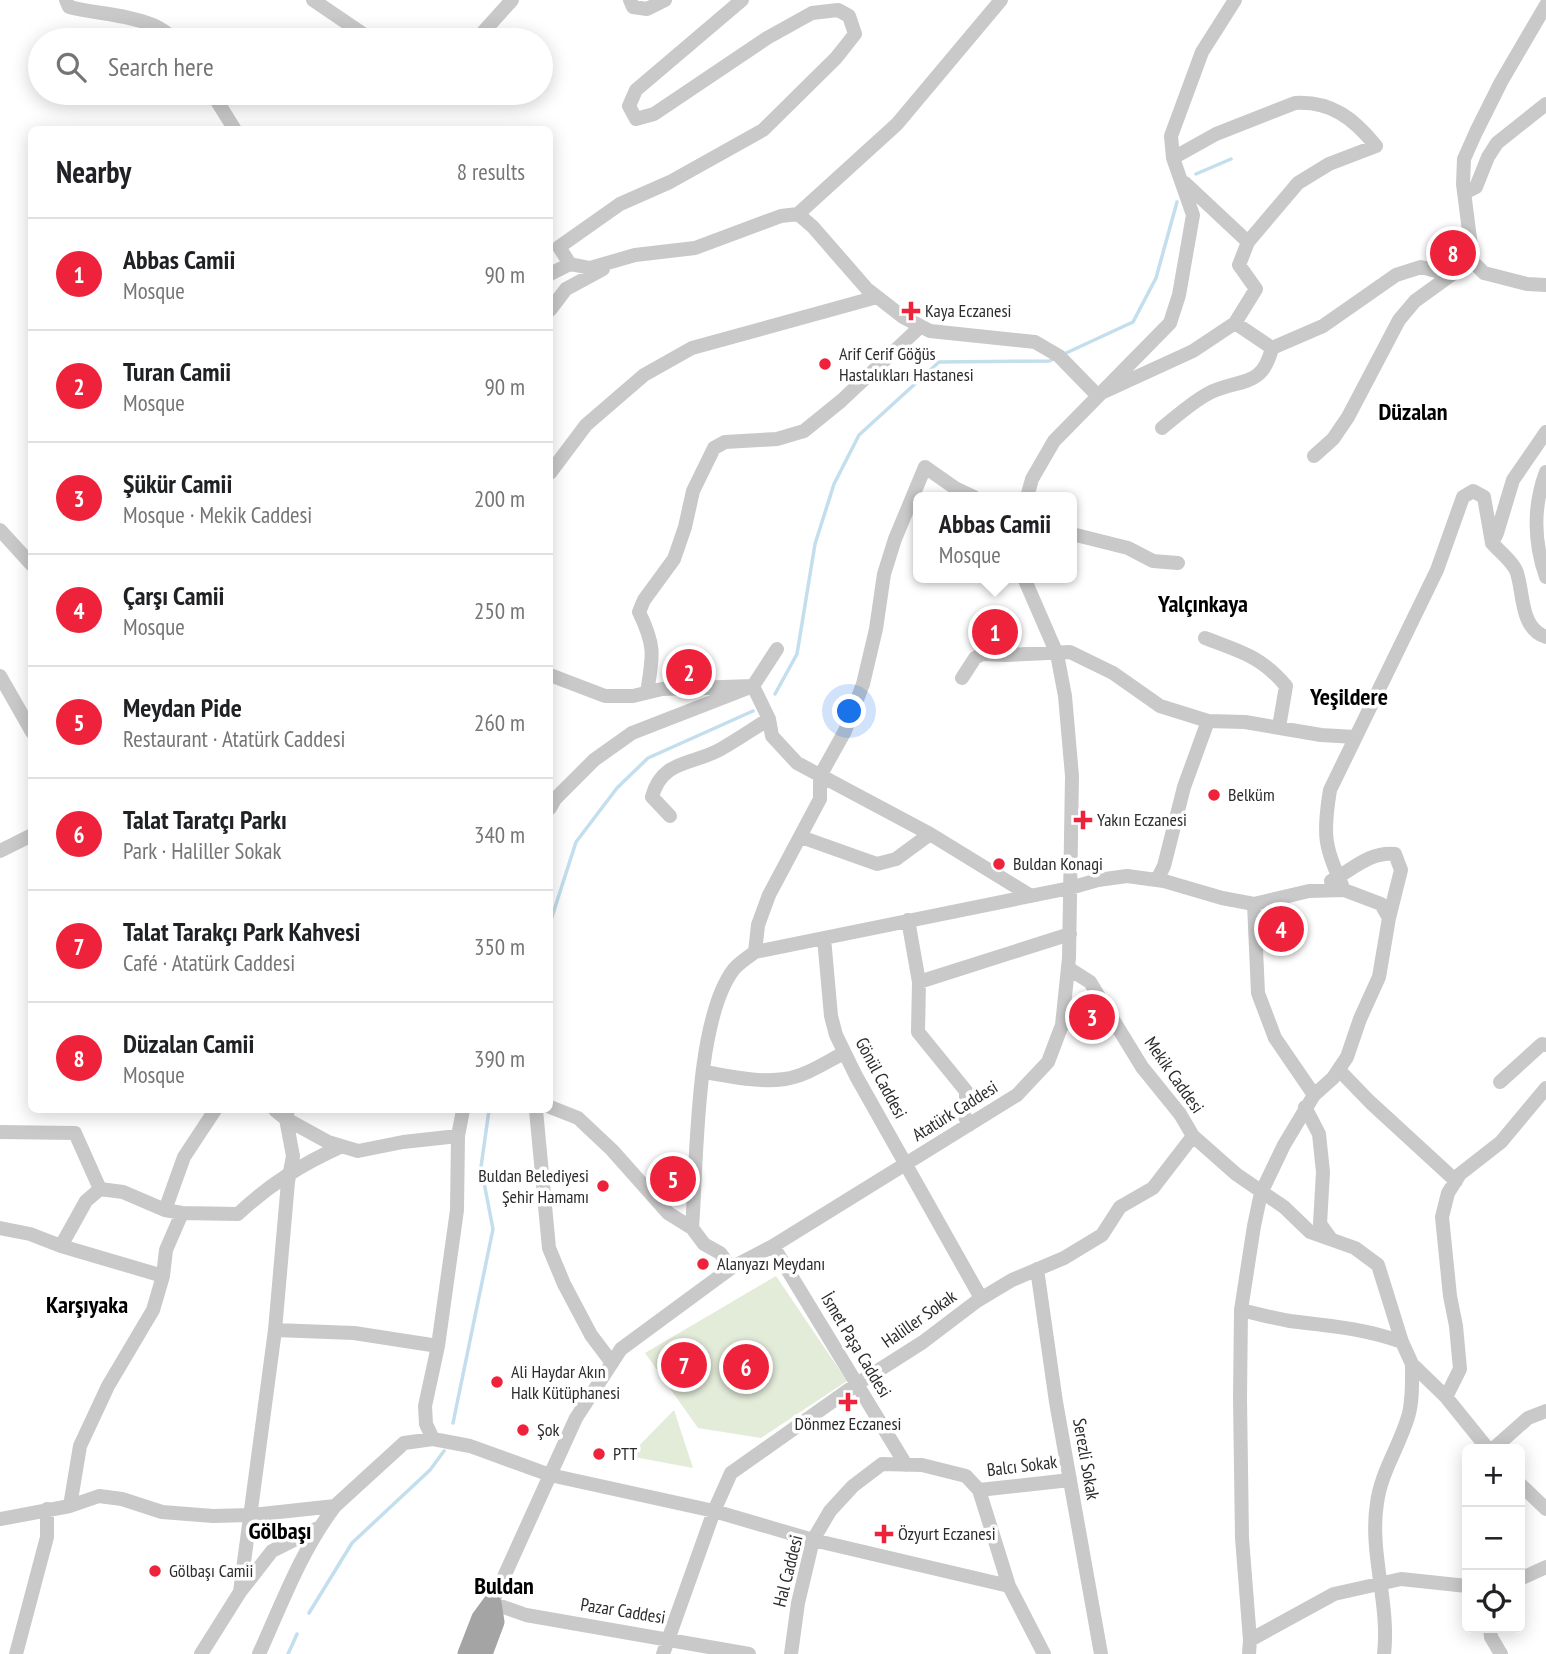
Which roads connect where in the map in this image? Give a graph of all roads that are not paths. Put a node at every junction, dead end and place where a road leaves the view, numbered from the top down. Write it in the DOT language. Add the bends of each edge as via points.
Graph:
graph roads {
  1 [pos="66,0"];
  2 [pos="313,0"];
  3 [pos="512,0"];
  4 [pos="630,0"];
  5 [pos="665,0"];
  6 [pos="742,0"];
  7 [pos="1001,0"];
  8 [pos="1234,0"];
  9 [pos="1546,5"];
  10 [pos="158,28"];
  11 [pos="354,28"];
  12 [pos="487,28"];
  13 [pos="1546,104"];
  14 [pos="219,105"];
  15 [pos="233,126"];
  16 [pos="1173,158"];
  17 [pos="1181,180"];
  18 [pos="1464,193"];
  19 [pos="798,214"];
  20 [pos="1248,242"];
  21 [pos="622,259"];
  22 [pos="1473,262"];
  23 [pos="570,264"];
  24 [pos="553,272"];
  25 [pos="1451,275"];
  26 [pos="1546,285"];
  27 [pos="877,297"];
  28 [pos="553,306"];
  29 [pos="1235,323"];
  30 [pos="921,326"];
  31 [pos="1272,348"];
  32 [pos="1097,395"];
  33 [pos="1162,428"];
  34 [pos="1546,432"];
  35 [pos="1314,456"];
  36 [pos="553,469"];
  37 [pos="1546,472"];
  38 [pos="915,492"];
  39 [pos="963,492"];
  40 [pos="1028,492"];
  41 [pos="913,496"];
  42 [pos="0,530"];
  43 [pos="1077,535"];
  44 [pos="1492,543"];
  45 [pos="28,561"];
  46 [pos="1178,563"];
  47 [pos="1546,577"];
  48 [pos="1026,583"];
  49 [pos="1546,637"];
  50 [pos="1205,638"];
  51 [pos="777,649"];
  52 [pos="1057,654"];
  53 [pos="0,676"];
  54 [pos="553,676"];
  55 [pos="962,678"];
  56 [pos="753,686"];
  57 [pos="647,692"];
  58 [pos="769,719"];
  59 [pos="1208,721"];
  60 [pos="28,725"];
  61 [pos="1279,727"];
  62 [pos="1355,737"];
  63 [pos="820,776"];
  64 [pos="553,803"];
  65 [pos="670,816"];
  66 [pos="930,834"];
  67 [pos="28,837"];
  68 [pos="801,837"];
  69 [pos="0,852"];
  70 [pos="1157,880"];
  71 [pos="1341,884"];
  72 [pos="1070,893"];
  73 [pos="1031,896"];
  74 [pos="1254,904"];
  75 [pos="1389,918"];
  76 [pos="908,920"];
  77 [pos="1070,934"];
  78 [pos="824,937"];
  79 [pos="755,952"];
  80 [pos="1068,968"];
  81 [pos="919,982"];
  82 [pos="1546,1045"];
  83 [pos="844,1053"];
  84 [pos="1339,1070"];
  85 [pos="704,1072"];
  86 [pos="1500,1082"];
  87 [pos="1546,1088"];
  88 [pos="1310,1101"];
  89 [pos="553,1108"];
  90 [pos="213,1113"];
  91 [pos="283,1113"];
  92 [pos="462,1113"];
  93 [pos="536,1113"];
  94 [pos="969,1125"];
  95 [pos="0,1132"];
  96 [pos="458,1136"];
  97 [pos="1193,1136"];
  98 [pos="342,1146"];
  99 [pos="906,1164"];
  100 [pos="289,1175"];
  101 [pos="1456,1181"];
  102 [pos="100,1189"];
  103 [pos="1261,1193"];
  104 [pos="165,1210"];
  105 [pos="182,1213"];
  106 [pos="0,1228"];
  107 [pos="692,1228"];
  108 [pos="1332,1240"];
  109 [pos="61,1246"];
  110 [pos="774,1246"];
  111 [pos="731,1268"];
  112 [pos="1037,1269"];
  113 [pos="163,1276"];
  114 [pos="981,1298"];
  115 [pos="1241,1310"];
  116 [pos="275,1331"];
  117 [pos="1402,1342"];
  118 [pos="438,1346"];
  119 [pos="612,1363"];
  120 [pos="1412,1364"];
  121 [pos="857,1384"];
  122 [pos="1446,1397"];
  123 [pos="1546,1411"];
  124 [pos="433,1439"];
  125 [pos="1486,1444"];
  126 [pos="1496,1444"];
  127 [pos="906,1465"];
  128 [pos="550,1475"];
  129 [pos="1070,1480"];
  130 [pos="1525,1489"];
  131 [pos="979,1490"];
  132 [pos="69,1506"];
  133 [pos="335,1506"];
  134 [pos="47,1509"];
  135 [pos="1546,1510"];
  136 [pos="714,1511"];
  137 [pos="251,1515"];
  138 [pos="0,1519"];
  139 [pos="318,1528"];
  140 [pos="813,1540"];
  141 [pos="1546,1567"];
  142 [pos="1525,1577"];
  143 [pos="1382,1583"];
  144 [pos="1462,1585"];
  145 [pos="1009,1586"];
  146 [pos="240,1592"];
  147 [pos="492,1603"];
  148 [pos="1491,1633"];
  149 [pos="670,1638"];
  150 [pos="1250,1647"];
  151 [pos="16,1654"];
  152 [pos="201,1654"];
  153 [pos="259,1654"];
  154 [pos="467,1654"];
  155 [pos="483,1654"];
  156 [pos="663,1654"];
  157 [pos="749,1654"];
  158 [pos="791,1654"];
  159 [pos="1044,1654"];
  160 [pos="1101,1654"];
  161 [pos="1384,1654"];
  162 [pos="1501,1654"];
  1 -- 10 [label="street" via="69,7"];
  2 -- 11 [label="street"];
  3 -- 12 [label="street"];
  4 -- 5 [label="street" via="633,7 647,9"];
  6 -- 23 [label="street" via="636,90 629,106 636,118 654,114 812,13 838,10 849,16 855,34 763,130 670,183 620,204 559,247"];
  7 -- 19 [label="street" via="897,124"];
  8 -- 16 [label="street" via="1202,52 1171,136"];
  9 -- 18 [label="street" via="1501,82 1464,159"];
  13 -- 18 [label="street" via="1497,143 1476,187"];
  14 -- 15 [label="street"];
  16 -- 17 [label="street"];
  16 -- 20 [label="street" via="1216,134 1295,103 1333,109 1364,131 1376,146 1329,164 1298,183"];
  17 -- 20 [label="street"];
  17 -- 32 [label="street" via="1194,215 1170,323"];
  18 -- 22 [label="street"];
  19 -- 21 [label="street" via="695,248"];
  19 -- 27 [label="street"];
  20 -- 29 [label="street" via="1239,265 1256,289"];
  21 -- 23 [label="street" via="590,268"];
  21 -- 28 [label="street" via="566,289"];
  22 -- 25 [label="street"];
  22 -- 26 [label="street" via="1484,273"];
  23 -- 24 [label="street"];
  25 -- 31 [label="street" via="1420,267 1396,275 1323,326"];
  25 -- 35 [label="street" via="1415,301 1399,320 1348,417"];
  27 -- 30 [label="street"];
  27 -- 36 [label="street" via="692,348 644,375 586,425"];
  29 -- 31 [label="street"];
  29 -- 32 [label="street" via="1193,351"];
  30 -- 32 [label="street" via="930,331 1035,342 1059,356"];
  30 -- 57 [label="street" via="804,431 777,439 725,442 714,448 693,491 674,559 639,612 651,636 653,654"];
  31 -- 33 [label="street" via="1263,372 1212,391"];
  32 -- 40 [label="street" via="1054,441"];
  34 -- 44 [label="street" via="1513,480"];
  37 -- 47 [label="street" via="1535,522"];
  38 -- 39 [label="street" via="925,467"];
  41 -- 63 [label="street" via="884,574 863,684 845,731"];
  42 -- 45 [label="street"];
  43 -- 46 [label="street" via="1128,548 1153,561"];
  44 -- 49 [label="street" via="1517,570 1526,618"];
  44 -- 62 [label="street" via="1484,497 1473,491 1463,497 1437,570"];
  48 -- 52 [label="street, Atatürk Caddesi"];
  50 -- 61 [label="street" via="1253,657 1279,677 1286,686"];
  51 -- 56 [label="street"];
  52 -- 55 [label="street" via="982,654"];
  52 -- 59 [label="street" via="1070,652 1114,673 1160,706"];
  52 -- 72 [label="street, Atatürk Caddesi" via="1072,776"];
  53 -- 60 [label="street"];
  54 -- 57 [label="street" via="605,696"];
  56 -- 57 [label="street"];
  56 -- 58 [label="street"];
  56 -- 64 [label="street" via="632,733 594,760"];
  58 -- 63 [label="street" via="772,736 797,763"];
  58 -- 65 [label="street" via="719,751 677,764 656,782 652,797"];
  59 -- 61 [label="street"];
  59 -- 70 [label="street"];
  61 -- 62 [label="street"];
  62 -- 71 [label="street" via="1330,790 1324,825 1326,849"];
  63 -- 66 [label="street"];
  63 -- 68 [label="street" via="820,799"];
  66 -- 68 [label="street" via="896,859 877,864"];
  66 -- 73 [label="street"];
  67 -- 69 [label="street"];
  68 -- 79 [label="street" via="769,895 758,925"];
  70 -- 72 [label="street" via="1127,876 1098,880"];
  70 -- 74 [label="street"];
  71 -- 74 [label="street"];
  71 -- 75 [label="street" via="1381,904"];
  71 -- 75 [label="street" via="1358,864 1383,853 1395,854 1401,870"];
  72 -- 73 [label="street"];
  72 -- 77 [label="street, Atatürk Caddesi"];
  73 -- 76 [label="street"];
  74 -- 88 [label="street" via="1258,993 1275,1038"];
  75 -- 84 [label="street" via="1379,977"];
  76 -- 78 [label="street"];
  76 -- 81 [label="street"];
  77 -- 80 [label="street, Atatürk Caddesi"];
  77 -- 81 [label="street"];
  78 -- 79 [label="street"];
  78 -- 83 [label="street, Gönül Caddesi" via="831,1016"];
  79 -- 85 [label="street" via="734,968 719,999 708,1031"];
  80 -- 94 [label="street, Atatürk Caddesi" via="1062,1025 1048,1062 1017,1095"];
  80 -- 97 [label="street, Mekik Caddesi" via="1090,982"];
  81 -- 94 [label="street" via="918,1031 967,1091 961,1109"];
  82 -- 86 [label="street"];
  83 -- 85 [label="street" via="786,1079"];
  83 -- 99 [label="street, Gönül Caddesi"];
  84 -- 88 [label="street"];
  84 -- 101 [label="street"];
  85 -- 107 [label="street"];
  87 -- 101 [label="street" via="1501,1142"];
  88 -- 103 [label="street"];
  88 -- 108 [label="street" via="1323,1172 1320,1224"];
  89 -- 107 [label="street" via="578,1118 668,1213"];
  90 -- 104 [label="street" via="184,1157"];
  91 -- 98 [label="street"];
  91 -- 100 [label="street" via="293,1156"];
  92 -- 96 [label="street"];
  93 -- 119 [label="street" via="549,1248 591,1335"];
  94 -- 99 [label="street, Atatürk Caddesi"];
  95 -- 102 [label="street" via="75,1133"];
  96 -- 98 [label="street" via="358,1151"];
  96 -- 118 [label="street" via="457,1210"];
  97 -- 103 [label="street, Mekik Caddesi"];
  97 -- 112 [label="street, Haliller Sokak" via="1153,1188 1120,1207 1102,1235"];
  98 -- 100 [label="street"];
  99 -- 110 [label="street, Atatürk Caddesi"];
  99 -- 114 [label="street, Gönül Caddesi"];
  100 -- 105 [label="street" via="238,1214"];
  100 -- 116 [label="street"];
  101 -- 122 [label="street" via="1442,1217 1460,1369"];
  102 -- 104 [label="street" via="123,1192"];
  102 -- 109 [label="street" via="86,1201"];
  103 -- 108 [label="street, Mekik Caddesi" via="1310,1232"];
  103 -- 115 [label="street"];
  104 -- 105 [label="street"];
  105 -- 113 [label="street" via="166,1250"];
  106 -- 109 [label="street"];
  107 -- 111 [label="street"];
  108 -- 117 [label="street, Mekik Caddesi" via="1355,1248 1378,1265"];
  109 -- 113 [label="street"];
  110 -- 111 [label="street, Atatürk Caddesi"];
  110 -- 121 [label="street, İsmet Paşa Caddesi"];
  111 -- 119 [label="street, Atatürk Caddesi" via="621,1349"];
  112 -- 114 [label="street, Haliller Sokak"];
  112 -- 129 [label="street, Serezli Sokak"];
  113 -- 132 [label="street" via="153,1310 107,1386 80,1446"];
  114 -- 121 [label="street, Haliller Sokak"];
  115 -- 117 [label="street" via="1289,1321 1332,1324"];
  115 -- 150 [label="street" via="1242,1538"];
  116 -- 118 [label="street" via="354,1333"];
  116 -- 137 [label="street"];
  117 -- 120 [label="street, Mekik Caddesi"];
  118 -- 124 [label="street" via="425,1406"];
  119 -- 128 [label="street, Atatürk Caddesi" via="576,1418"];
  120 -- 122 [label="street"];
  120 -- 143 [label="street" via="1409,1414 1383,1476 1377,1505"];
  121 -- 127 [label="street, İsmet Paşa Caddesi"];
  121 -- 136 [label="street, Haliller Sokak" via="741,1464 731,1473"];
  122 -- 125 [label="street"];
  123 -- 126 [label="street" via="1528,1418"];
  124 -- 128 [label="street" via="470,1446"];
  124 -- 133 [label="street" via="404,1444"];
  127 -- 131 [label="street, Hal Caddesi" via="966,1476"];
  127 -- 140 [label="street, Hal Caddesi" via="882,1464 853,1486 830,1511"];
  128 -- 136 [label="street"];
  128 -- 147 [label="street, Atatürk Caddesi"];
  129 -- 131 [label="street, Balcı Sokak"];
  129 -- 160 [label="street, Serezli Sokak"];
  130 -- 135 [label="street"];
  131 -- 145 [label="street"];
  132 -- 134 [label="street"];
  132 -- 137 [label="street" via="99,1496 162,1511"];
  133 -- 137 [label="street"];
  133 -- 139 [label="street"];
  134 -- 138 [label="street"];
  134 -- 151 [label="street" via="47,1537"];
  136 -- 140 [label="street"];
  136 -- 149 [label="street, Haliller Sokak"];
  137 -- 146 [label="street"];
  139 -- 146 [label="street" via="272,1551"];
  139 -- 153 [label="street"];
  140 -- 145 [label="street"];
  140 -- 158 [label="street, Hal Caddesi"];
  141 -- 142 [label="street"];
  143 -- 144 [label="street" via="1401,1579"];
  143 -- 150 [label="street" via="1334,1594"];
  143 -- 161 [label="street"];
  145 -- 159 [label="street"];
  146 -- 152 [label="street"];
  147 -- 149 [label="street, Pazar Caddesi" via="526,1615"];
  147 -- 154 [label="main road"];
  147 -- 155 [label="main road" via="495,1622"];
  148 -- 162 [label="street"];
  149 -- 156 [label="street, Haliller Sokak"];
  149 -- 157 [label="street, Pazar Caddesi"];
}
